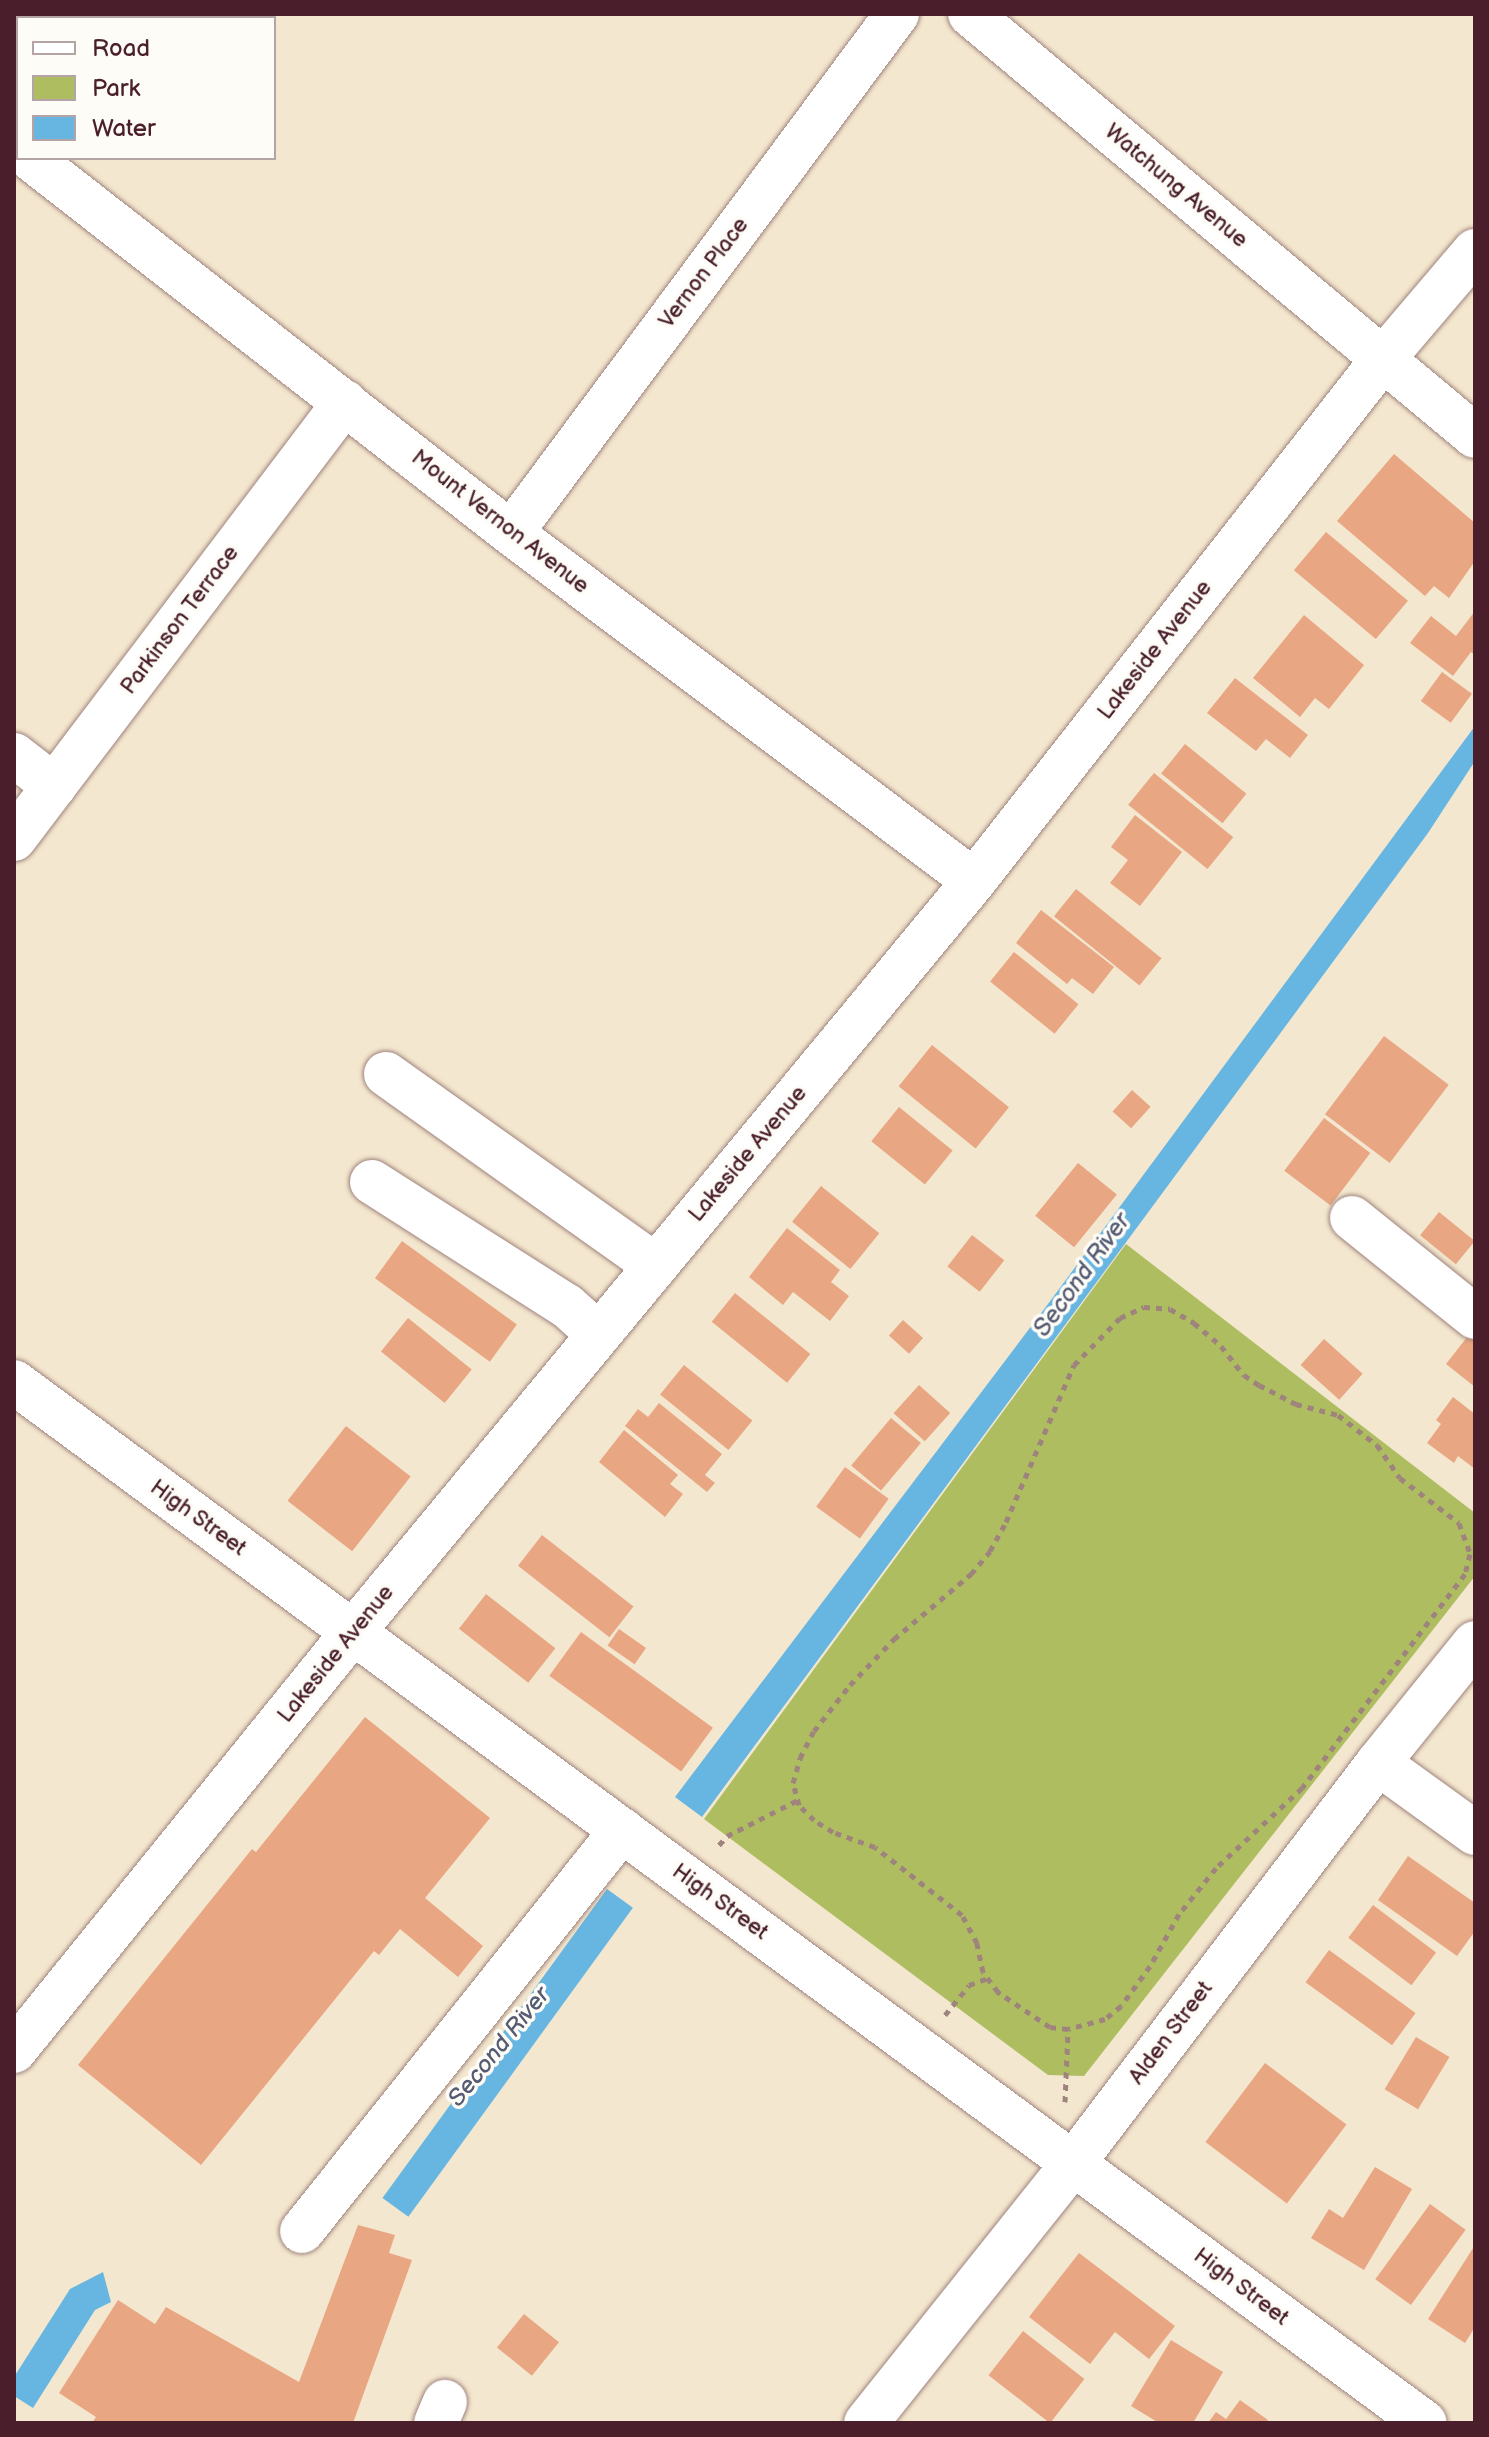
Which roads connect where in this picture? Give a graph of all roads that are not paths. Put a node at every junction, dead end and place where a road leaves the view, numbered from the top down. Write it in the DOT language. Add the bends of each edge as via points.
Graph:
graph roads {
  1 [pos="897,14"];
  2 [pos="970,14"];
  3 [pos="33,160"];
  4 [pos="1475,251"];
  5 [pos="1383,359"];
  6 [pos="345,402"];
  7 [pos="1475,436"];
  8 [pos="511,533"];
  9 [pos="14,755"];
  10 [pos="54,786"];
  11 [pos="14,839"];
  12 [pos="974,881"];
  13 [pos="386,1074"];
  14 [pos="372,1182"];
  15 [pos="1352,1218"];
  16 [pos="656,1266"];
  17 [pos="1475,1317"];
  18 [pos="598,1334"];
  19 [pos="14,1382"];
  20 [pos="353,1632"];
  21 [pos="1475,1643"];
  22 [pos="1378,1763"];
  23 [pos="622,1830"];
  24 [pos="1475,1833"];
  25 [pos="14,2051"];
  26 [pos="1074,2162"];
  27 [pos="302,2231"];
  28 [pos="866,2423"];
  29 [pos="1425,2423"];
  1 -- 8 [label="street, Vernon Place"];
  2 -- 5 [label="street, Watchung Avenue"];
  3 -- 6 [label="street, Mount Vernon Avenue"];
  4 -- 5 [label="street, Lakeside Avenue"];
  5 -- 7 [label="street, Watchung Avenue"];
  5 -- 12 [label="street, Lakeside Avenue"];
  6 -- 8 [label="street, Mount Vernon Avenue"];
  6 -- 10 [label="street, Parkinson Terrace"];
  8 -- 12 [label="street, Mount Vernon Avenue"];
  9 -- 10 [label="street"];
  10 -- 11 [label="street, Parkinson Terrace"];
  12 -- 16 [label="street, Lakeside Avenue"];
  13 -- 16 [label="street"];
  14 -- 18 [label="street" via="567,1306"];
  15 -- 17 [label="street"];
  16 -- 18 [label="street, Lakeside Avenue"];
  18 -- 20 [label="street, Lakeside Avenue"];
  19 -- 20 [label="street, High Street"];
  20 -- 23 [label="street, High Street"];
  20 -- 25 [label="street, Lakeside Avenue"];
  21 -- 22 [label="street, Alden Street"];
  22 -- 24 [label="street"];
  22 -- 26 [label="street, Alden Street"];
  23 -- 26 [label="street, High Street"];
  23 -- 27 [label="street"];
  26 -- 28 [label="street, Alden Street"];
  26 -- 29 [label="street, High Street"];
}
